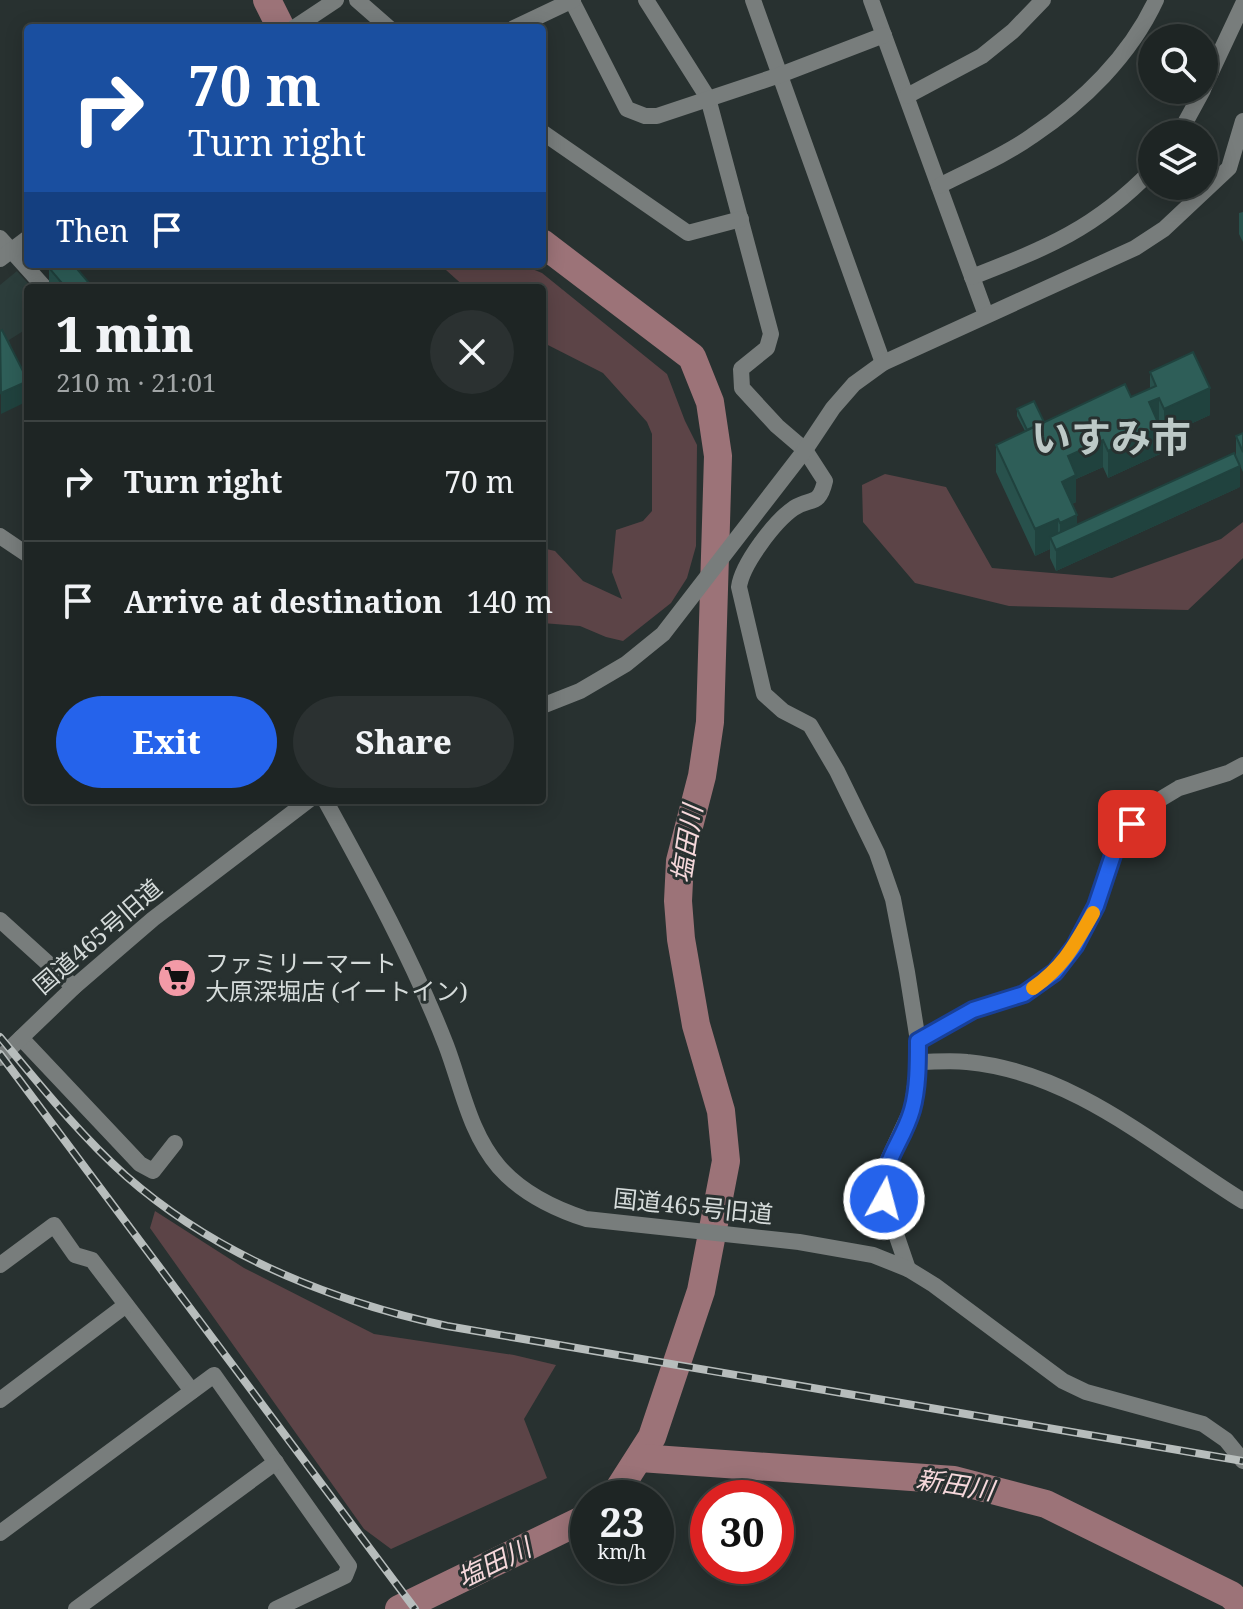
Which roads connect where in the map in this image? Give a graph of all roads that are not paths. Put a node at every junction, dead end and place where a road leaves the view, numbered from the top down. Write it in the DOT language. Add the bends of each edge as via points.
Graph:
graph roads {
  1 [pos="336,0"];
  2 [pos="357,0"];
  3 [pos="573,0"];
  4 [pos="646,0"];
  5 [pos="753,0"];
  6 [pos="871,0"];
  7 [pos="1043,0"];
  8 [pos="1156,0"];
  9 [pos="1243,4"];
  10 [pos="301,23"];
  11 [pos="384,24"];
  12 [pos="522,24"];
  13 [pos="884,35"];
  14 [pos="1218,57"];
  15 [pos="780,75"];
  16 [pos="907,96"];
  17 [pos="708,98"];
  18 [pos="1243,121"];
  19 [pos="546,135"];
  20 [pos="1236,169"];
  21 [pos="1138,184"];
  22 [pos="939,186"];
  23 [pos="741,219"];
  24 [pos="24,240"];
  25 [pos="4,249"];
  26 [pos="972,277"];
  27 [pos="41,284"];
  28 [pos="986,315"];
  29 [pos="883,363"];
  30 [pos="805,450"];
  31 [pos="0,536"];
  32 [pos="24,552"];
  33 [pos="546,704"];
  34 [pos="1243,765"];
  35 [pos="304,804"];
  36 [pos="327,804"];
  37 [pos="0,920"];
  38 [pos="74,987"];
  39 [pos="21,1038"];
  40 [pos="918,1041"];
  41 [pos="0,1058"];
  42 [pos="918,1062"];
  43 [pos="175,1143"];
  44 [pos="1243,1201"];
  45 [pos="0,1265"];
  46 [pos="908,1269"];
  47 [pos="126,1305"];
  48 [pos="192,1391"];
  49 [pos="0,1400"];
  50 [pos="1243,1461"];
  51 [pos="276,1462"];
  52 [pos="0,1533"];
  53 [pos="76,1609"];
  54 [pos="276,1609"];
  1 -- 10 [label="street"];
  2 -- 11 [label="street"];
  3 -- 12 [label="street"];
  3 -- 17 [label="street" via="627,109 657,116"];
  4 -- 17 [label="street"];
  5 -- 15 [label="street"];
  6 -- 13 [label="street"];
  7 -- 16 [label="street" via="982,56"];
  8 -- 22 [label="street" via="1107,73 1072,107 1030,138"];
  9 -- 14 [label="street"];
  13 -- 15 [label="street"];
  13 -- 16 [label="street"];
  15 -- 17 [label="street"];
  15 -- 29 [label="street"];
  16 -- 22 [label="street"];
  17 -- 23 [label="street"];
  18 -- 20 [label="street"];
  19 -- 23 [label="street" via="688,233"];
  20 -- 28 [label="street" via="1135,248"];
  21 -- 26 [label="street" via="1081,230"];
  22 -- 26 [label="street"];
  23 -- 30 [label="street" via="771,334 767,348 741,369 742,388"];
  24 -- 25 [label="street"];
  25 -- 27 [label="street"];
  26 -- 28 [label="street"];
  28 -- 29 [label="street"];
  29 -- 30 [label="street" via="854,384"];
  30 -- 33 [label="street" via="663,634 615,671"];
  30 -- 40 [label="street" via="825,481 822,494 784,516 761,545 741,574 742,599 764,694 810,725 877,853 893,899"];
  31 -- 32 [label="street"];
  34 -- 40 [label="street" via="1179,788 1132,824 1115,849 1096,906 1055,972 1024,994 973,1010"];
  35 -- 38 [label="street, 国道465号旧道" via="192,887"];
  36 -- 46 [label="street, 国道465号旧道" via="409,961 446,1045 474,1129 514,1182 586,1219 799,1242 873,1255"];
  37 -- 38 [label="street"];
  38 -- 39 [label="street, 国道465号旧道"];
  39 -- 41 [label="street, 国道465号旧道"];
  39 -- 43 [label="street" via="140,1164 153,1171"];
  40 -- 42 [label="street"];
  42 -- 44 [label="street" via="1006,1069 1080,1095"];
  42 -- 46 [label="street" via="912,1108 882,1179"];
  45 -- 47 [label="street" via="54,1225 75,1255 92,1260"];
  46 -- 50 [label="street, 国道465号旧道" via="1063,1381 1203,1424"];
  47 -- 48 [label="street"];
  47 -- 49 [label="street"];
  48 -- 51 [label="street" via="214,1375"];
  48 -- 52 [label="street"];
  51 -- 53 [label="street"];
  51 -- 54 [label="street" via="349,1566 345,1576"];
}
